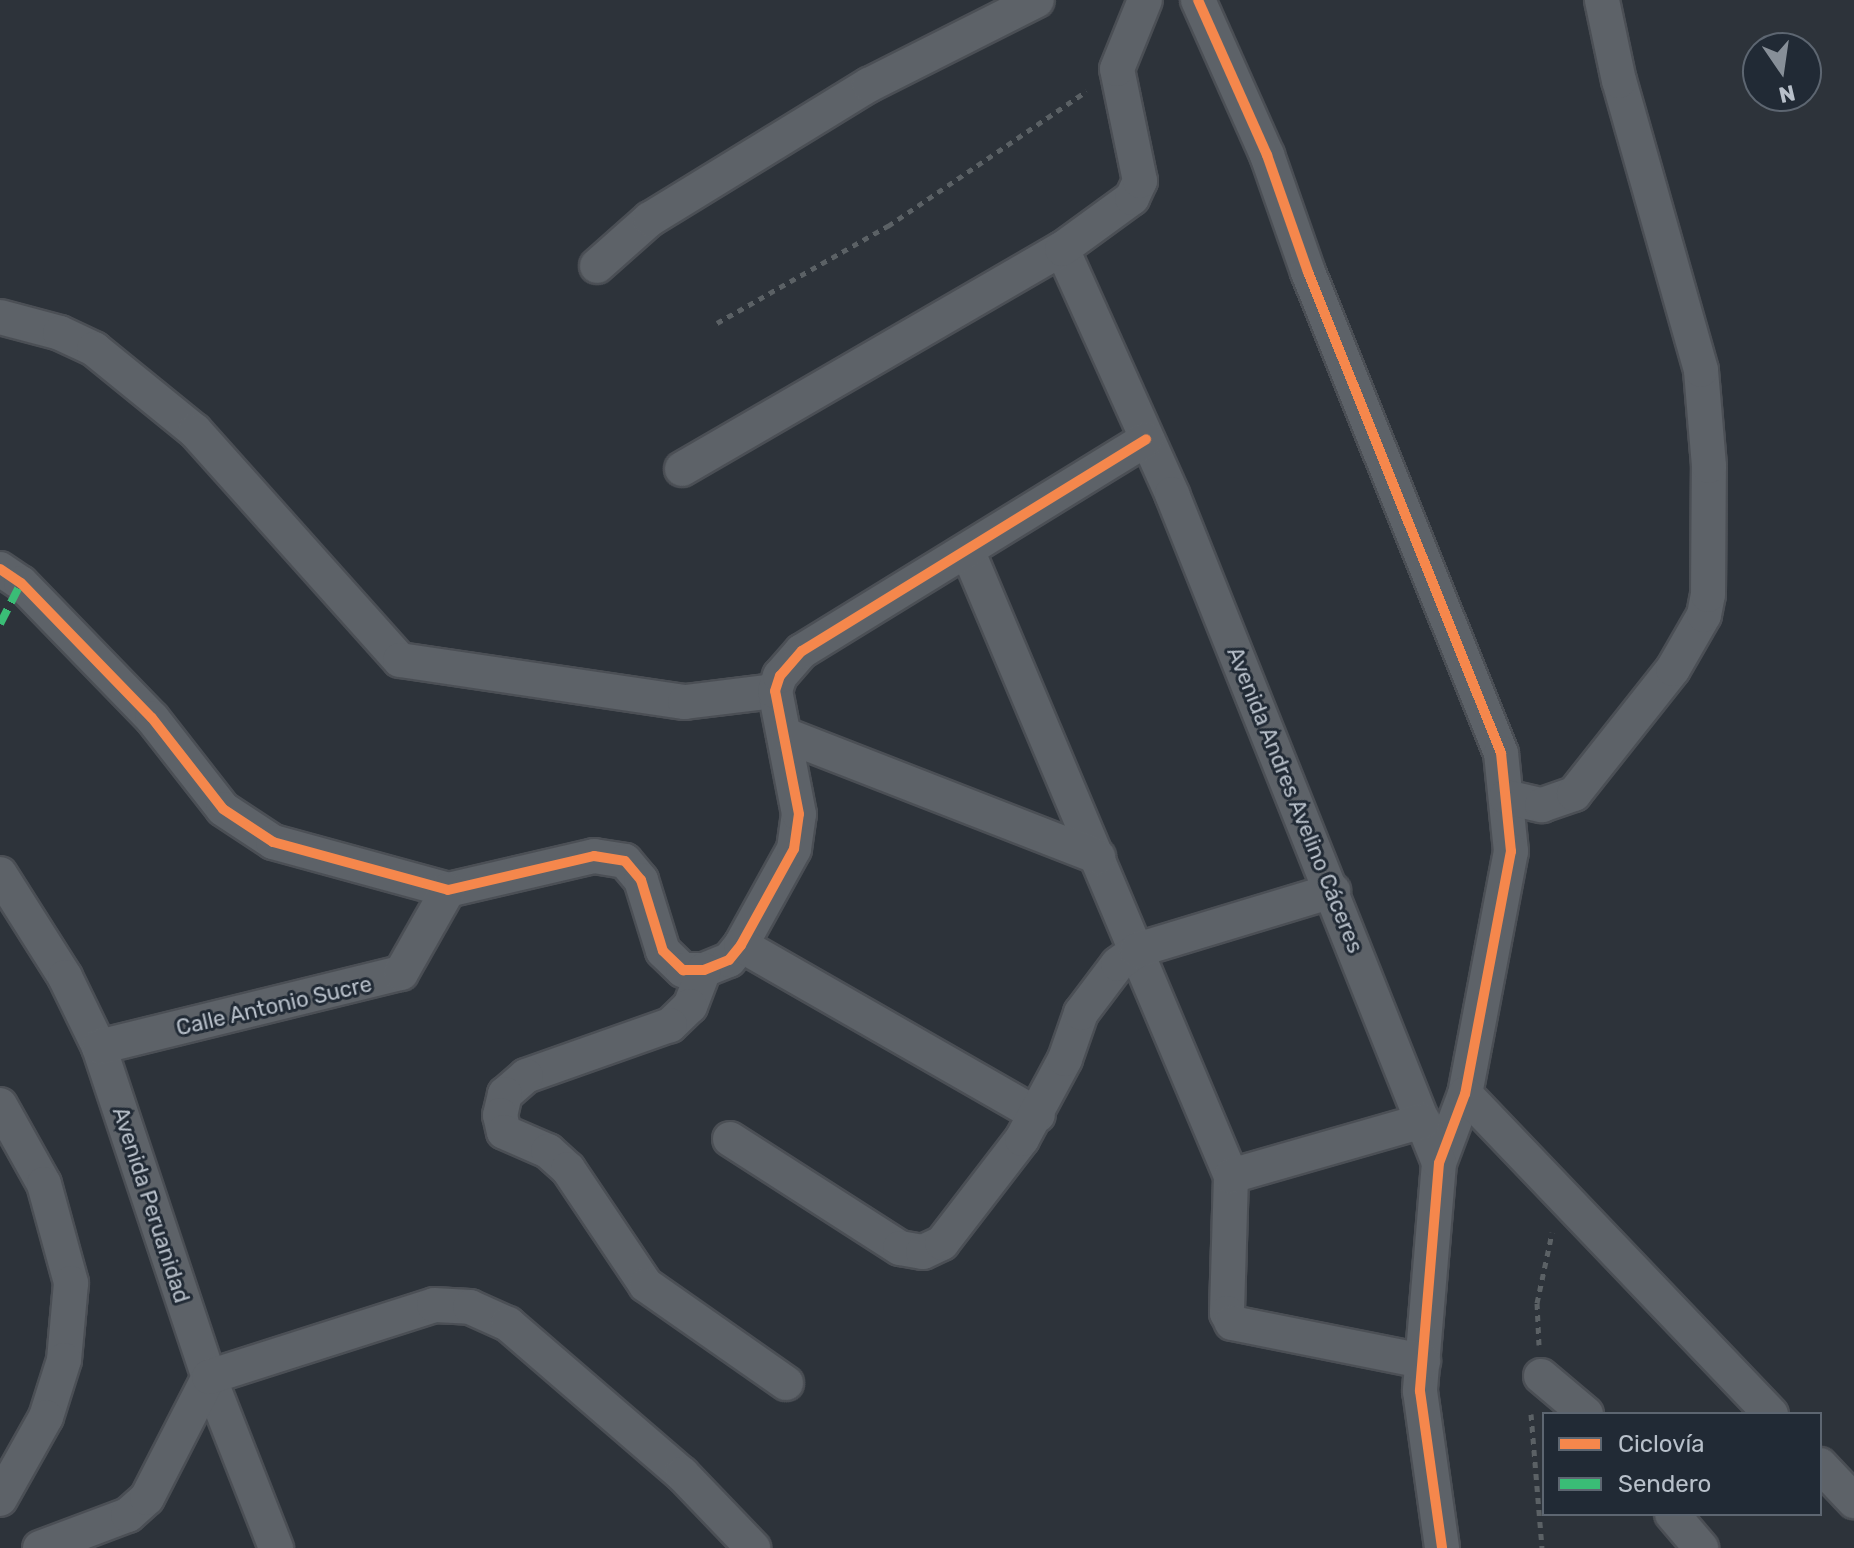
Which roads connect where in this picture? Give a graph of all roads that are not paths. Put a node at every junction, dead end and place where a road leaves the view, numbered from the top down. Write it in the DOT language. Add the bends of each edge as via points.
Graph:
graph roads {
  1 [pos="1037,0"];
  2 [pos="1145,0"];
  3 [pos="1198,0"];
  4 [pos="1602,0"];
  5 [pos="1062,249"];
  6 [pos="597,266"];
  7 [pos="0,317"];
  8 [pos="1146,439"];
  9 [pos="682,469"];
  10 [pos="968,552"];
  11 [pos="0,569"];
  12 [pos="775,691"];
  13 [pos="788,736"];
  14 [pos="1506,797"];
  15 [pos="1098,857"];
  16 [pos="0,874"];
  17 [pos="448,890"];
  18 [pos="1333,891"];
  19 [pos="741,945"];
  20 [pos="1137,950"];
  21 [pos="704,970"];
  22 [pos="99,1047"];
  23 [pos="1465,1094"];
  24 [pos="0,1105"];
  25 [pos="1038,1115"];
  26 [pos="1423,1121"];
  27 [pos="730,1139"];
  28 [pos="1439,1163"];
  29 [pos="1231,1176"];
  30 [pos="1423,1361"];
  31 [pos="1541,1376"];
  32 [pos="209,1377"];
  33 [pos="786,1383"];
  34 [pos="1584,1412"];
  35 [pos="1769,1412"];
  36 [pos="1822,1467"];
  37 [pos="0,1499"];
  38 [pos="1854,1501"];
  39 [pos="1674,1516"];
  40 [pos="40,1548"];
  41 [pos="276,1548"];
  42 [pos="753,1548"];
  43 [pos="1442,1548"];
  44 [pos="1701,1548"];
  1 -- 6 [label="street" via="869,85 650,219"];
  2 -- 5 [label="street" via="1117,69 1140,181 1132,198"];
  3 -- 14 [label="street" via="1267,155 1308,272 1501,753"];
  4 -- 14 [label="street" via="1619,81 1701,370 1709,466 1708,595 1700,624 1673,669 1574,794 1542,805"];
  5 -- 8 [label="street, Avenida Andres Avelino Cáceres"];
  5 -- 9 [label="street"];
  7 -- 12 [label="street" via="60,333 94,349 195,431 400,660 685,702"];
  8 -- 10 [label="street"];
  8 -- 18 [label="street, Avenida Andres Avelino Cáceres"];
  10 -- 12 [label="street" via="802,651 780,676"];
  10 -- 15 [label="street"];
  11 -- 17 [label="street" via="21,583 152,718 223,809 273,842"];
  12 -- 13 [label="street"];
  13 -- 15 [label="street"];
  13 -- 19 [label="street" via="799,814 794,849"];
  14 -- 23 [label="street" via="1511,851"];
  15 -- 20 [label="street"];
  16 -- 22 [label="street, Avenida Peruanidad" via="65,977"];
  17 -- 21 [label="street" via="594,856 625,861 641,880 663,951 683,970"];
  17 -- 22 [label="street, Calle Antonio Sucre" via="401,973"];
  18 -- 20 [label="street"];
  18 -- 26 [label="street, Avenida Andres Avelino Cáceres"];
  19 -- 21 [label="street" via="729,960"];
  19 -- 25 [label="street"];
  20 -- 25 [label="street" via="1096,987"];
  20 -- 29 [label="street"];
  21 -- 33 [label="street" via="690,1006 670,1025 526,1076 505,1094 500,1115 504,1132 548,1151 568,1169 646,1285"];
  22 -- 32 [label="street, Avenida Peruanidad"];
  23 -- 28 [label="street"];
  23 -- 35 [label="street"];
  24 -- 37 [label="street" via="44,1184 71,1283 64,1360 46,1417"];
  25 -- 27 [label="street" via="942,1243 923,1252 900,1248"];
  26 -- 28 [label="street, Avenida Andres Avelino Cáceres"];
  26 -- 29 [label="street"];
  28 -- 30 [label="street"];
  29 -- 30 [label="street" via="1227,1313 1232,1323"];
  30 -- 43 [label="street" via="1420,1391"];
  31 -- 34 [label="street"];
  32 -- 40 [label="street" via="147,1498 128,1515"];
  32 -- 41 [label="street, Avenida Peruanidad"];
  32 -- 42 [label="street" via="434,1305 470,1307 508,1324 682,1474"];
  36 -- 38 [label="street"];
  39 -- 44 [label="street"];
}
